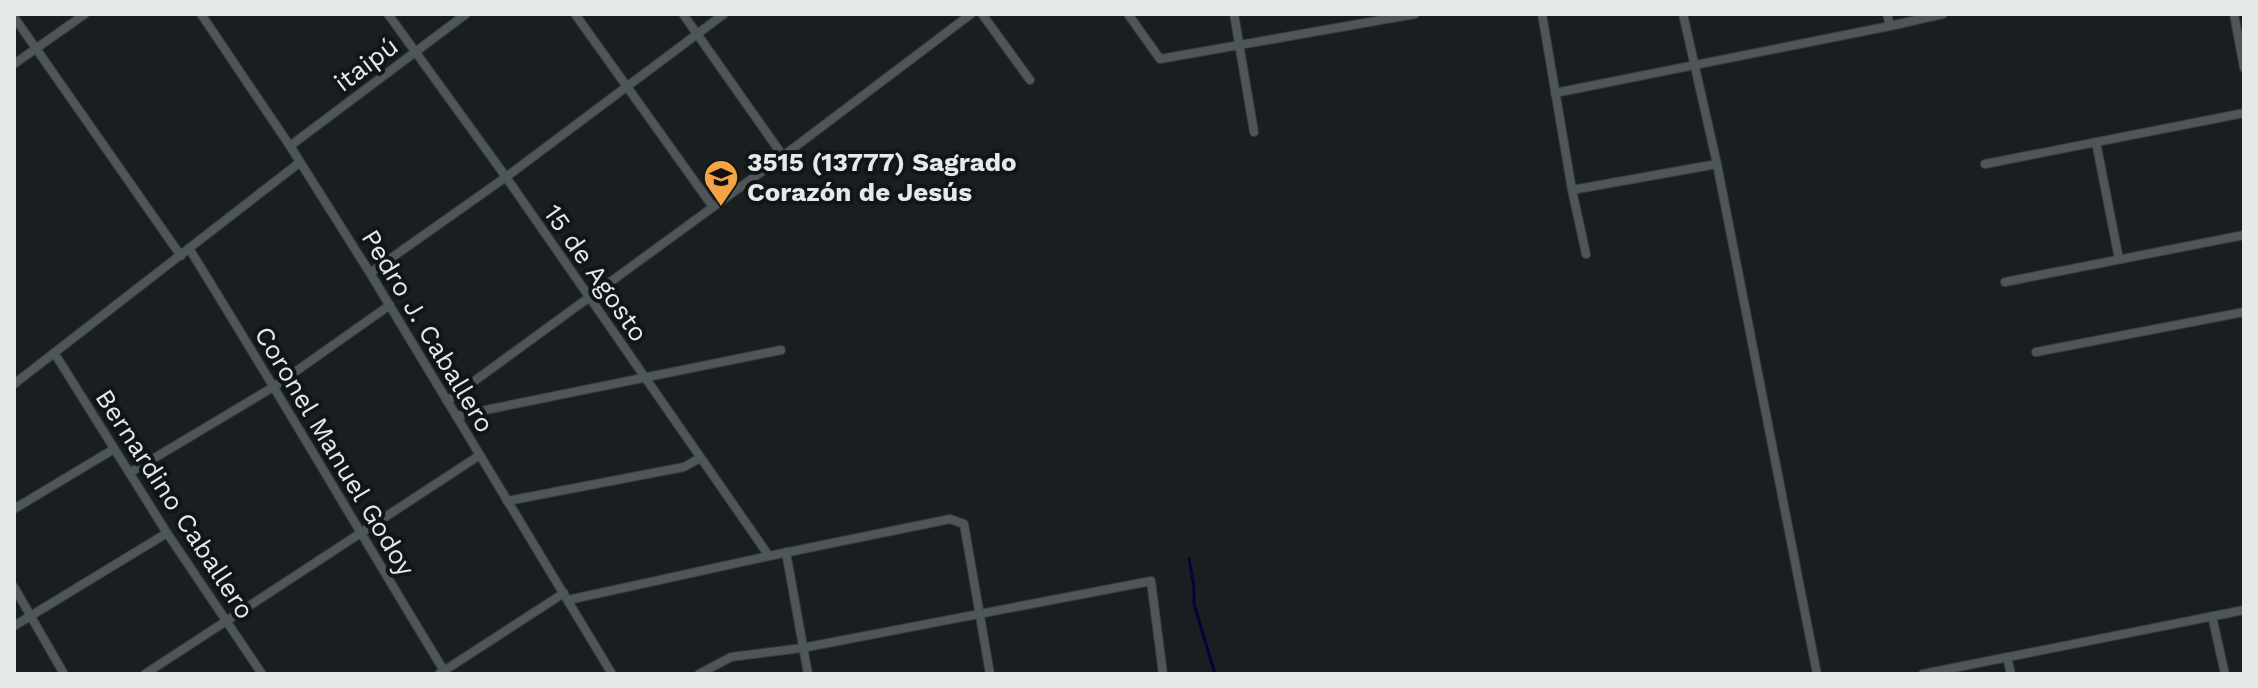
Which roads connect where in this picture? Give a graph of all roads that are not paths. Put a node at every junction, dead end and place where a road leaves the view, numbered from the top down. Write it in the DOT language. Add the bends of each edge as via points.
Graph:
graph roads {
  1 [pos="85,14"];
  2 [pos="201,14"];
  3 [pos="388,14"];
  4 [pos="466,14"];
  5 [pos="575,14"];
  6 [pos="683,14"];
  7 [pos="724,14"];
  8 [pos="971,14"];
  9 [pos="982,14"];
  10 [pos="1128,14"];
  11 [pos="1234,14"];
  12 [pos="1343,14"];
  13 [pos="1415,14"];
  14 [pos="1542,14"];
  15 [pos="1683,14"];
  16 [pos="1887,14"];
  17 [pos="1943,14"];
  18 [pos="2234,14"];
  19 [pos="14,17"];
  20 [pos="959,18"];
  21 [pos="1345,25"];
  22 [pos="1890,26"];
  23 [pos="697,34"];
  24 [pos="1241,46"];
  25 [pos="36,49"];
  26 [pos="415,52"];
  27 [pos="2243,54"];
  28 [pos="14,64"];
  29 [pos="1693,65"];
  30 [pos="2244,68"];
  31 [pos="1030,80"];
  32 [pos="627,87"];
  33 [pos="1555,93"];
  34 [pos="2244,113"];
  35 [pos="1254,132"];
  36 [pos="2096,142"];
  37 [pos="290,146"];
  38 [pos="783,156"];
  39 [pos="299,163"];
  40 [pos="1717,164"];
  41 [pos="1985,164"];
  42 [pos="506,177"];
  43 [pos="1572,190"];
  44 [pos="713,207"];
  45 [pos="2244,235"];
  46 [pos="190,250"];
  47 [pos="1586,254"];
  48 [pos="181,256"];
  49 [pos="2119,259"];
  50 [pos="370,273"];
  51 [pos="2005,282"];
  52 [pos="589,298"];
  53 [pos="390,305"];
  54 [pos="2244,312"];
  55 [pos="781,350"];
  56 [pos="2036,352"];
  57 [pos="55,354"];
  58 [pos="644,378"];
  59 [pos="14,384"];
  60 [pos="275,386"];
  61 [pos="447,401"];
  62 [pos="456,416"];
  63 [pos="114,449"];
  64 [pos="480,455"];
  65 [pos="700,458"];
  66 [pos="131,472"];
  67 [pos="507,501"];
  68 [pos="14,509"];
  69 [pos="167,533"];
  70 [pos="360,534"];
  71 [pos="786,552"];
  72 [pos="769,556"];
  73 [pos="14,587"];
  74 [pos="566,597"];
  75 [pos="2244,610"];
  76 [pos="980,614"];
  77 [pos="31,615"];
  78 [pos="2212,616"];
  79 [pos="227,621"];
  80 [pos="14,626"];
  81 [pos="802,648"];
  82 [pos="2007,657"];
  83 [pos="443,673"];
  84 [pos="64,674"];
  85 [pos="145,674"];
  86 [pos="262,674"];
  87 [pos="612,674"];
  88 [pos="699,674"];
  89 [pos="808,674"];
  90 [pos="990,674"];
  91 [pos="1163,674"];
  92 [pos="1817,674"];
  93 [pos="1923,674"];
  94 [pos="2011,674"];
  95 [pos="2225,674"];
  1 -- 25 [label="street"];
  2 -- 37 [label="street, Pedro J. Caballero"];
  3 -- 26 [label="street, 15 de Agosto"];
  4 -- 26 [label="street, itaipú"];
  5 -- 32 [label="street"];
  6 -- 23 [label="street"];
  7 -- 23 [label="street"];
  8 -- 20 [label="street"];
  9 -- 31 [label="street"];
  10 -- 24 [label="street" via="1160,59"];
  11 -- 24 [label="street"];
  12 -- 21 [label="street"];
  13 -- 21 [label="street"];
  14 -- 33 [label="street"];
  15 -- 29 [label="street"];
  16 -- 22 [label="street"];
  17 -- 22 [label="street"];
  18 -- 27 [label="street"];
  19 -- 25 [label="street"];
  20 -- 38 [label="street"];
  21 -- 24 [label="street"];
  22 -- 29 [label="street"];
  23 -- 32 [label="street"];
  23 -- 38 [label="street"];
  24 -- 35 [label="street"];
  25 -- 28 [label="street"];
  25 -- 48 [label="street"];
  26 -- 37 [label="street, itaipú"];
  26 -- 42 [label="street, 15 de Agosto"];
  27 -- 30 [label="street"];
  29 -- 33 [label="street"];
  29 -- 40 [label="street"];
  32 -- 42 [label="street"];
  32 -- 44 [label="street"];
  33 -- 43 [label="street"];
  34 -- 36 [label="street"];
  36 -- 41 [label="street"];
  36 -- 49 [label="street"];
  37 -- 39 [label="street, Pedro J. Caballero"];
  38 -- 44 [label="street"];
  39 -- 46 [label="street"];
  39 -- 50 [label="street, Pedro J. Caballero"];
  40 -- 43 [label="street"];
  40 -- 92 [label="street"];
  42 -- 50 [label="street"];
  42 -- 52 [label="street, 15 de Agosto"];
  43 -- 47 [label="street"];
  44 -- 52 [label="street"];
  45 -- 49 [label="street"];
  46 -- 48 [label="street"];
  46 -- 60 [label="street, Coronel Manuel Godoy"];
  48 -- 57 [label="street"];
  49 -- 51 [label="street"];
  50 -- 53 [label="street, Pedro J. Caballero"];
  52 -- 58 [label="street, 15 de Agosto"];
  52 -- 61 [label="street"];
  53 -- 60 [label="street"];
  53 -- 61 [label="street, Pedro J. Caballero"];
  54 -- 56 [label="street"];
  55 -- 58 [label="street"];
  57 -- 59 [label="street"];
  57 -- 63 [label="street, Bernardino Caballero"];
  58 -- 62 [label="street"];
  58 -- 65 [label="street, 15 de Agosto"];
  60 -- 66 [label="street"];
  60 -- 70 [label="street, Coronel Manuel Godoy"];
  61 -- 62 [label="street, Pedro J. Caballero"];
  62 -- 64 [label="street, Pedro J. Caballero"];
  63 -- 66 [label="street, Bernardino Caballero"];
  63 -- 68 [label="street"];
  64 -- 67 [label="street, Pedro J. Caballero"];
  64 -- 70 [label="street"];
  65 -- 67 [label="street" via="684,467"];
  65 -- 72 [label="street, 15 de Agosto"];
  66 -- 69 [label="street, Bernardino Caballero"];
  67 -- 74 [label="street, Pedro J. Caballero"];
  69 -- 77 [label="street"];
  69 -- 79 [label="street, Bernardino Caballero"];
  70 -- 79 [label="street"];
  70 -- 83 [label="street, Coronel Manuel Godoy"];
  71 -- 72 [label="street"];
  71 -- 76 [label="street" via="950,519 964,524"];
  71 -- 81 [label="street"];
  72 -- 74 [label="street"];
  73 -- 77 [label="street"];
  74 -- 83 [label="street"];
  74 -- 87 [label="street, Pedro J. Caballero"];
  75 -- 78 [label="street"];
  76 -- 81 [label="street"];
  76 -- 90 [label="street"];
  76 -- 91 [label="street" via="1151,581"];
  77 -- 80 [label="street"];
  77 -- 84 [label="street"];
  78 -- 82 [label="street"];
  78 -- 95 [label="street"];
  79 -- 85 [label="street"];
  79 -- 86 [label="street, Bernardino Caballero"];
  81 -- 88 [label="street" via="731,657"];
  81 -- 89 [label="street"];
  82 -- 93 [label="street"];
  82 -- 94 [label="street"];
}
